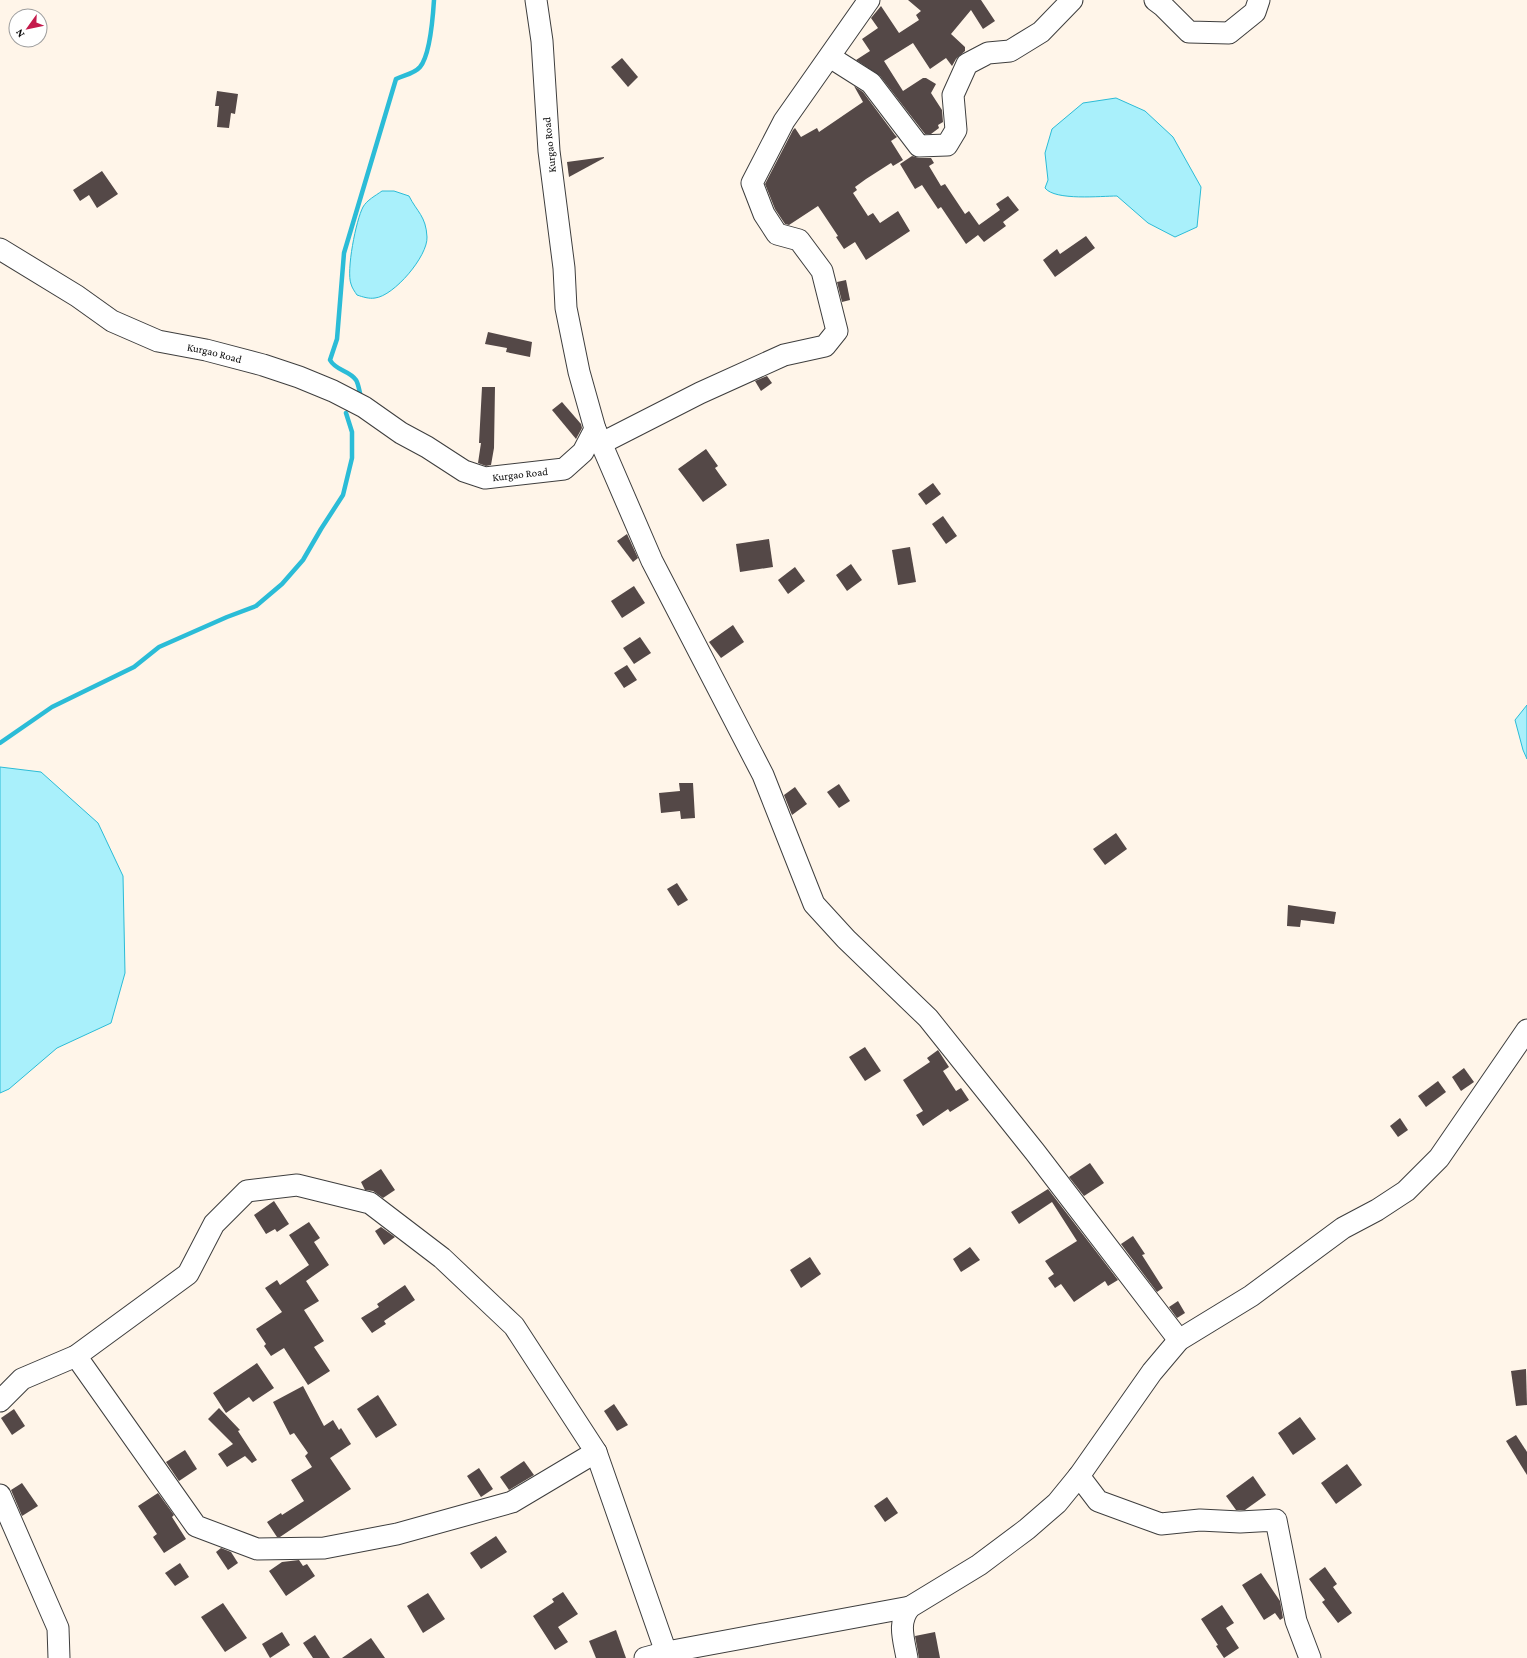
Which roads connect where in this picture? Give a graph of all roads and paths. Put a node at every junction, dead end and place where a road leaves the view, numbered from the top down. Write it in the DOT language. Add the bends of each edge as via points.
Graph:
graph roads {
  1 [pos="536,0"];
  2 [pos="869,0"];
  3 [pos="1072,0"];
  4 [pos="1155,0"];
  5 [pos="1259,0"];
  6 [pos="830,56"];
  7 [pos="0,249"];
  8 [pos="598,436"];
  9 [pos="1527,1030"];
  10 [pos="1179,1340"];
  11 [pos="76,1356"];
  12 [pos="0,1401"];
  13 [pos="596,1452"];
  14 [pos="1079,1476"];
  15 [pos="0,1495"];
  16 [pos="910,1608"];
  17 [pos="667,1655"];
  18 [pos="59,1658"];
  19 [pos="645,1658"];
  20 [pos="907,1658"];
  21 [pos="1310,1658"];
  1 -- 8 [label="street, Kurgao Road" via="566,308 579,372"];
  2 -- 6 [label="street"];
  3 -- 6 [label="street" via="1035,36 1010,51 988,53 967,64 953,95 956,130 947,145 919,146 871,83"];
  4 -- 5 [label="street" via="1189,32 1229,33 1255,12"];
  6 -- 8 [label="street" via="784,121 752,184 764,214 777,234 799,240 822,271 837,331 825,346 784,355"];
  7 -- 8 [label="street, Kurgao Road" via="77,296 112,321 158,341 206,350 262,365 333,390 464,471 485,478 564,469"];
  8 -- 10 [label="street" via="652,561 763,775 814,904 846,939 928,1018"];
  9 -- 10 [label="street" via="1439,1158 1406,1191 1343,1228 1251,1296"];
  10 -- 14 [label="street" via="1152,1372"];
  11 -- 12 [label="street" via="22,1379"];
  11 -- 13 [label="street" via="196,1526 256,1549 324,1548 397,1534 512,1502"];
  11 -- 13 [label="street" via="188,1274 214,1224 247,1191 297,1185 370,1203 442,1258 514,1326"];
  13 -- 17 [label="street"];
  14 -- 16 [label="street" via="1056,1503 1027,1529 979,1565"];
  14 -- 21 [label="street" via="1098,1501 1161,1524 1200,1520 1276,1520 1296,1621"];
  15 -- 18 [label="street" via="58,1628"];
  16 -- 17 [label="street"];
  16 -- 20 [label="street" via="904,1614 902,1622"];
  17 -- 19 [label="street"];
}
